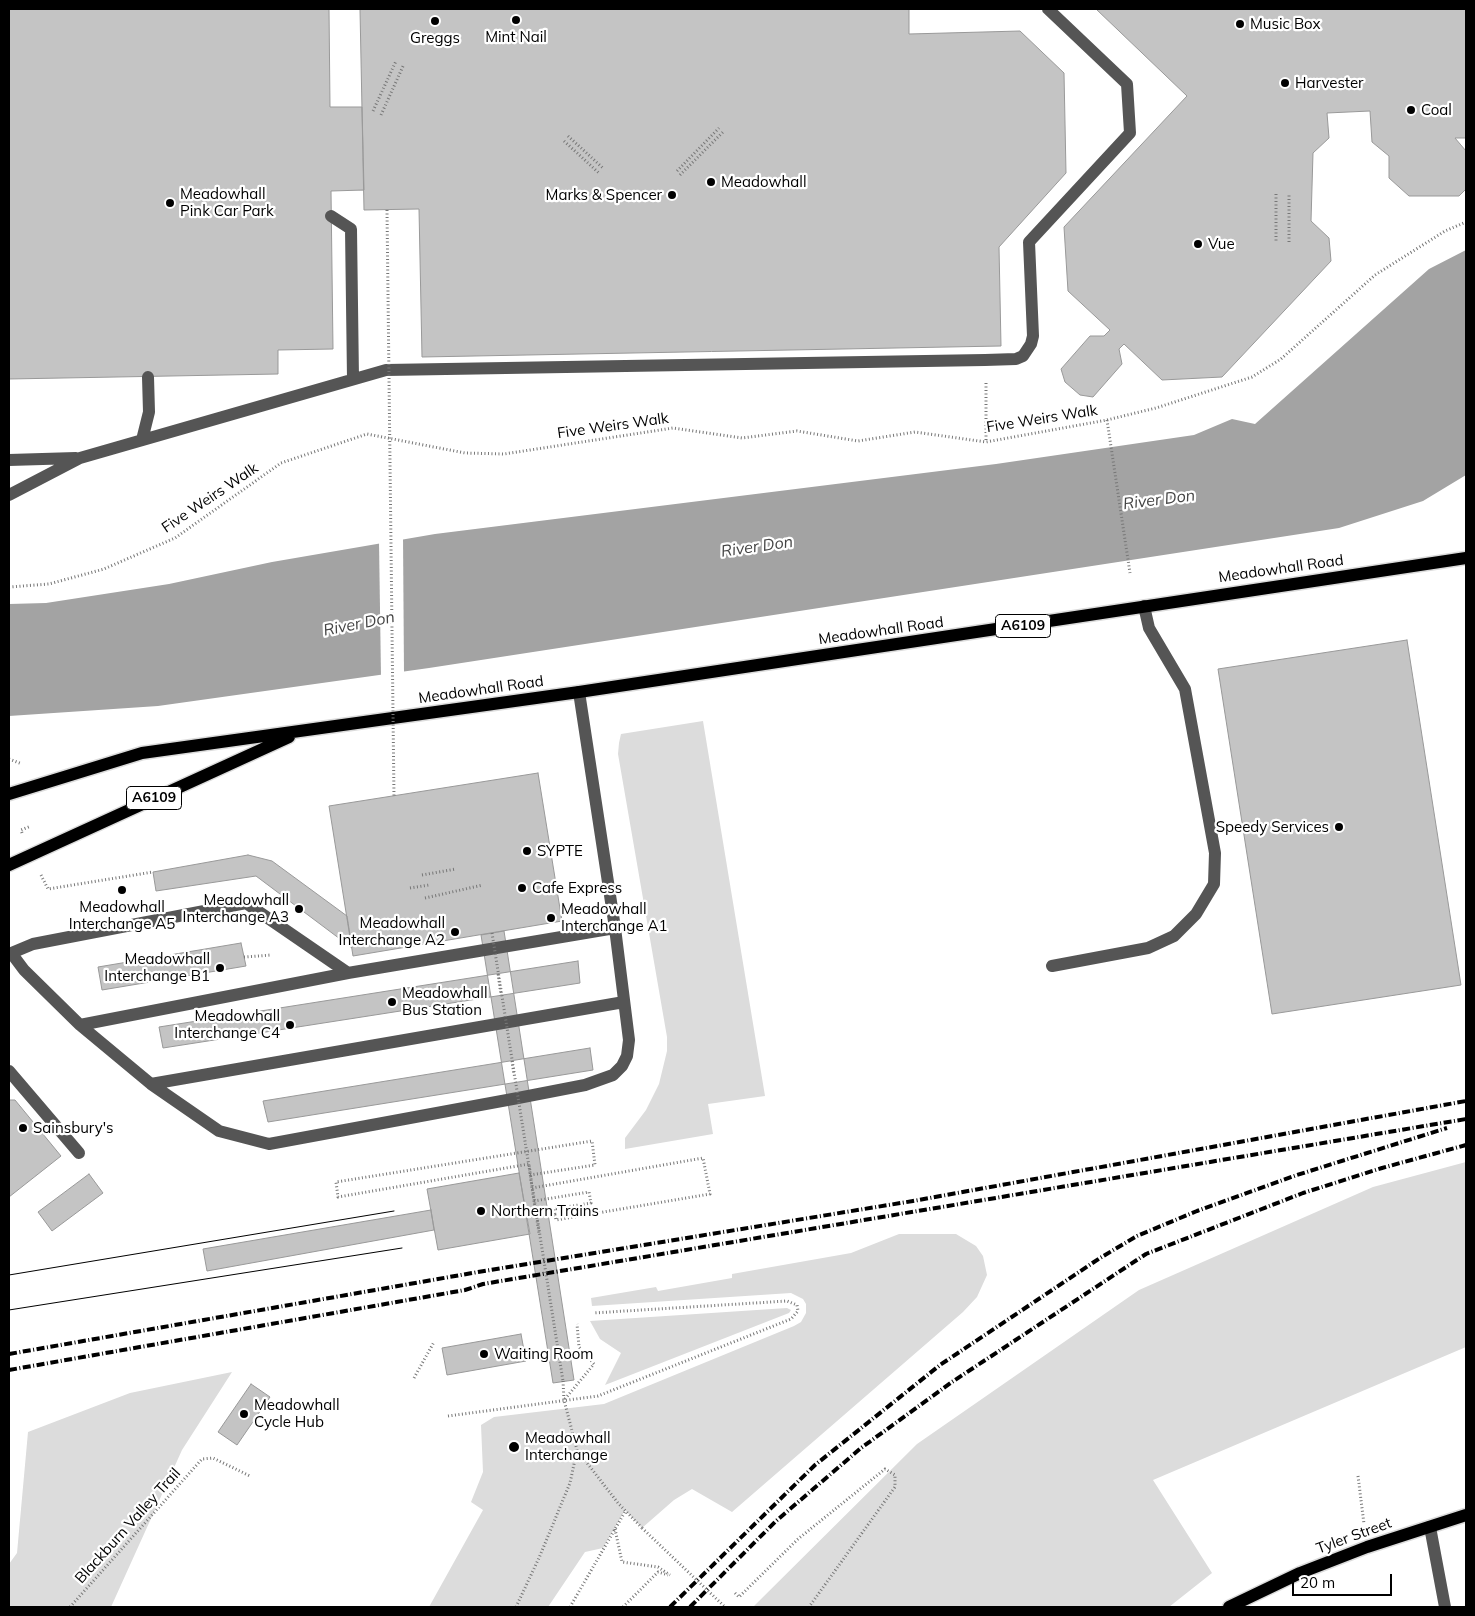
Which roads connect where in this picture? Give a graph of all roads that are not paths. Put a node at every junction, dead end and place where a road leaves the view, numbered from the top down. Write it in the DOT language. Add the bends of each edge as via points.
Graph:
graph roads {
  1 [pos="1048,9"];
  2 [pos="331,216"];
  3 [pos="148,377"];
  4 [pos="353,379"];
  5 [pos="142,440"];
  6 [pos="80,458"];
  7 [pos="9,460"];
  8 [pos="9,495"];
  9 [pos="1466,558"];
  10 [pos="1144,606"];
  11 [pos="579,692"];
  12 [pos="300,732"];
  13 [pos="9,794"];
  14 [pos="9,865"];
  15 [pos="615,928"];
  16 [pos="10,954"];
  17 [pos="1052,966"];
  18 [pos="348,973"];
  19 [pos="624,1002"];
  20 [pos="80,1025"];
  21 [pos="9,1071"];
  22 [pos="151,1084"];
  23 [pos="79,1152"];
  24 [pos="1466,1515"];
  25 [pos="1430,1527"];
  26 [pos="1228,1607"];
  27 [pos="1445,1607"];
  1 -- 4 [label="street" via="1127,84 1130,133 1029,242 1034,336 1027,351 1016,358 386,370"];
  2 -- 4 [label="street" via="350,229"];
  3 -- 5 [label="street" via="149,412"];
  4 -- 5 [label="street"];
  5 -- 6 [label="street"];
  6 -- 7 [label="street"];
  6 -- 8 [label="street"];
  9 -- 10 [label="main road, Meadowhall Road / A6109"];
  10 -- 11 [label="main road, Meadowhall Road / A6109"];
  10 -- 17 [label="street" via="1149,628 1185,689 1215,853 1214,884 1196,914 1174,936 1148,948"];
  11 -- 12 [label="main road, Meadowhall Road / A6109"];
  11 -- 15 [label="street"];
  12 -- 13 [label="main road, Meadowhall Road / A6109" via="142,753"];
  12 -- 14 [label="main road, Meadowhall Road / A6109"];
  15 -- 18 [label="street"];
  15 -- 19 [label="street"];
  16 -- 18 [label="street" via="33,944 246,903"];
  16 -- 20 [label="street"];
  18 -- 20 [label="street"];
  19 -- 22 [label="street"];
  19 -- 22 [label="street" via="629,1040 627,1056 613,1075 585,1085 268,1144 219,1131"];
  20 -- 22 [label="street"];
  21 -- 23 [label="street"];
  24 -- 25 [label="main road, Tyler Street"];
  25 -- 26 [label="main road, Tyler Street" via="1300,1573"];
  25 -- 27 [label="street"];
}
